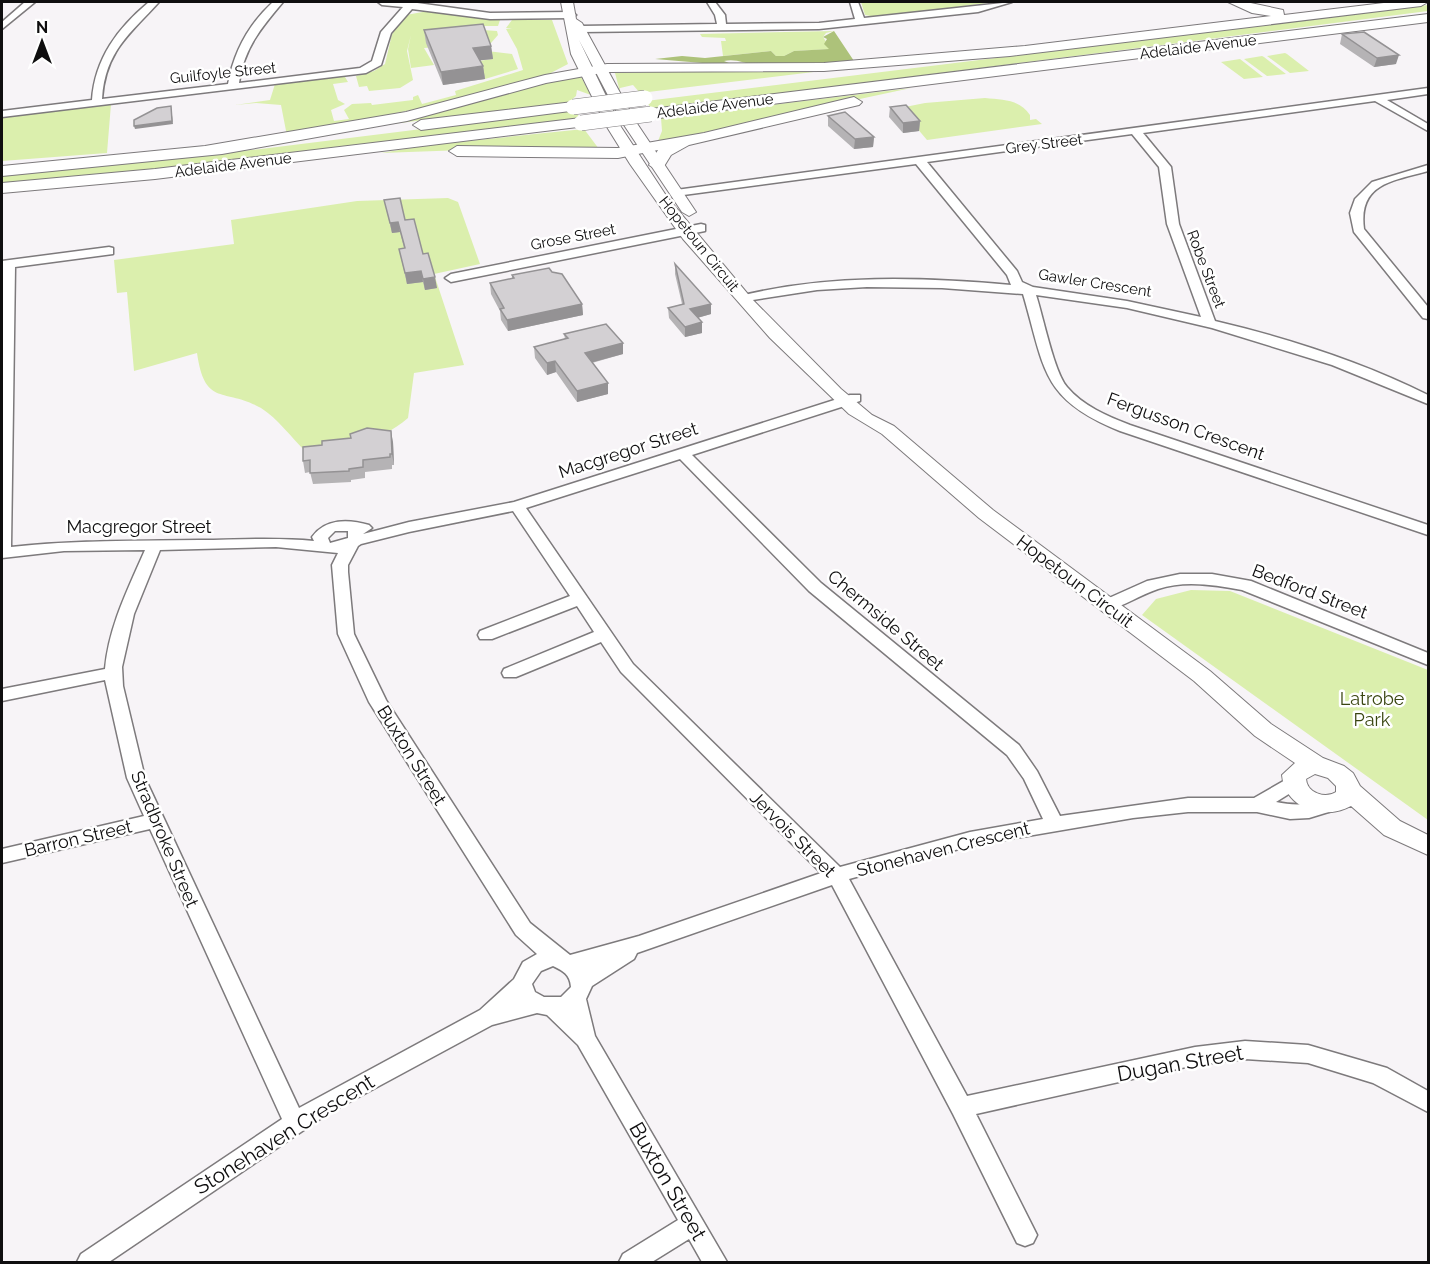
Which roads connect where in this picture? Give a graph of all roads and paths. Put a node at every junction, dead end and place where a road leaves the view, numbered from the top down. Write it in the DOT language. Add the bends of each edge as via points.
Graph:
graph roads {
  1 [pos="30,2"];
  2 [pos="154,2"];
  3 [pos="278,2"];
  4 [pos="382,2"];
  5 [pos="470,2"];
  6 [pos="567,2"];
  7 [pos="711,2"];
  8 [pos="855,2"];
  9 [pos="1007,2"];
  10 [pos="1233,2"];
  11 [pos="1421,2"];
  12 [pos="410,5"];
  13 [pos="457,12"];
  14 [pos="1321,14"];
  15 [pos="571,15"];
  16 [pos="1428,18"];
  17 [pos="861,23"];
  18 [pos="2,26"];
  19 [pos="722,27"];
  20 [pos="1205,28"];
  21 [pos="576,30"];
  22 [pos="1024,50"];
  23 [pos="578,54"];
  24 [pos="1063,64"];
  25 [pos="594,70"];
  26 [pos="532,82"];
  27 [pos="771,82"];
  28 [pos="233,87"];
  29 [pos="1428,91"];
  30 [pos="650,97"];
  31 [pos="1377,98"];
  32 [pos="97,102"];
  33 [pos="2,114"];
  34 [pos="1428,128"];
  35 [pos="1136,132"];
  36 [pos="702,137"];
  37 [pos="208,150"];
  38 [pos="637,150"];
  39 [pos="920,161"];
  40 [pos="657,165"];
  41 [pos="1428,168"];
  42 [pos="2,171"];
  43 [pos="155,174"];
  44 [pos="2,188"];
  45 [pos="676,193"];
  46 [pos="660,196"];
  47 [pos="694,230"];
  48 [pos="109,251"];
  49 [pos="5,265"];
  50 [pos="451,278"];
  51 [pos="1028,289"];
  52 [pos="750,297"];
  53 [pos="1428,315"];
  54 [pos="1209,321"];
  55 [pos="1426,394"];
  56 [pos="850,399"];
  57 [pos="683,454"];
  58 [pos="517,506"];
  59 [pos="1428,530"];
  60 [pos="354,538"];
  61 [pos="324,542"];
  62 [pos="155,545"];
  63 [pos="2,553"];
  64 [pos="340,566"];
  65 [pos="579,599"];
  66 [pos="1106,606"];
  67 [pos="486,635"];
  68 [pos="603,635"];
  69 [pos="1428,658"];
  70 [pos="113,673"];
  71 [pos="510,673"];
  72 [pos="2,695"];
  73 [pos="1263,730"];
  74 [pos="1316,765"];
  75 [pos="1294,778"];
  76 [pos="1337,800"];
  77 [pos="1257,805"];
  78 [pos="155,821"];
  79 [pos="1054,822"];
  80 [pos="1428,846"];
  81 [pos="2,856"];
  82 [pos="837,876"];
  83 [pos="523,929"];
  84 [pos="640,945"];
  85 [pos="564,960"];
  86 [pos="526,975"];
  87 [pos="579,990"];
  88 [pos="544,1007"];
  89 [pos="487,1017"];
  90 [pos="585,1038"];
  91 [pos="1428,1102"];
  92 [pos="961,1107"];
  93 [pos="294,1122"];
  94 [pos="693,1224"];
  95 [pos="1025,1235"];
  96 [pos="89,1263"];
  97 [pos="631,1263"];
  98 [pos="715,1263"];
  1 -- 18 [label="street"];
  2 -- 32 [label="street" via="117,39 102,68"];
  3 -- 28 [label="street" via="252,29 244,44"];
  4 -- 12 [label="street"];
  5 -- 13 [label="street"];
  6 -- 15 [label="main road, Hopetoun Circuit"];
  7 -- 19 [label="street" via="720,15"];
  8 -- 17 [label="street"];
  9 -- 17 [label="street"];
  10 -- 14 [label="highway" via="1266,12"];
  10 -- 20 [label="highway" via="1235,15"];
  11 -- 14 [label="highway, Adelaide Avenue"];
  12 -- 13 [label="street"];
  12 -- 28 [label="street, Guilfoyle Street" via="386,32 380,57 372,68"];
  13 -- 15 [label="street" via="508,18"];
  14 -- 20 [label="highway, Adelaide Avenue"];
  15 -- 21 [label="main road, Hopetoun Circuit"];
  16 -- 24 [label="highway, Adelaide Avenue"];
  17 -- 19 [label="street"];
  19 -- 21 [label="street"];
  20 -- 22 [label="highway, Adelaide Avenue"];
  21 -- 23 [label="main road, Hopetoun Circuit"];
  21 -- 25 [label="main road, Hopetoun Circuit"];
  22 -- 25 [label="highway" via="824,67"];
  22 -- 27 [label="highway, Adelaide Avenue"];
  23 -- 25 [label="main road, Hopetoun Circuit"];
  23 -- 26 [label="highway" via="571,66"];
  24 -- 36 [label="highway" via="900,93"];
  24 -- 43 [label="highway, Adelaide Avenue, bridge"];
  25 -- 26 [label="highway"];
  25 -- 38 [label="main road, Hopetoun Circuit"];
  26 -- 37 [label="highway" via="407,116"];
  28 -- 32 [label="street, Guilfoyle Street"];
  29 -- 31 [label="street, Grey Street"];
  30 -- 37 [label="highway, Adelaide Avenue, bridge"];
  31 -- 34 [label="street"];
  31 -- 35 [label="street, Grey Street"];
  32 -- 33 [label="street, Guilfoyle Street"];
  35 -- 39 [label="street, Grey Street"];
  35 -- 54 [label="street, Robe Street" via="1165,167 1173,224"];
  36 -- 38 [label="highway"];
  36 -- 40 [label="highway" via="669,149"];
  37 -- 42 [label="highway, Adelaide Avenue"];
  38 -- 40 [label="main road, Hopetoun Circuit"];
  38 -- 43 [label="highway" via="427,152"];
  38 -- 46 [label="main road, Hopetoun Circuit"];
  39 -- 45 [label="street, Grey Street"];
  39 -- 51 [label="street, Fergusson Crescent" via="1013,274 1017,284"];
  40 -- 45 [label="main road, Hopetoun Circuit"];
  41 -- 53 [label="street" via="1370,188 1358,199 1354,214 1358,229"];
  43 -- 44 [label="highway, Adelaide Avenue"];
  45 -- 46 [label="main road, Grey Street"];
  45 -- 47 [label="main road, Hopetoun Circuit"];
  46 -- 47 [label="main road, Hopetoun Circuit"];
  47 -- 50 [label="street, Grose Street"];
  47 -- 52 [label="main road, Hopetoun Circuit"];
  48 -- 49 [label="street"];
  49 -- 63 [label="street"];
  51 -- 52 [label="street, Gawler Crescent" via="893,283 807,286"];
  51 -- 54 [label="street, Gawler Crescent" via="1092,297"];
  51 -- 59 [label="street, Fergusson Crescent" via="1056,381 1082,408 1125,428"];
  52 -- 56 [label="main road, Hopetoun Circuit"];
  54 -- 55 [label="street, Gawler Crescent"];
  56 -- 57 [label="street, Macgregor Street"];
  56 -- 66 [label="main road, Hopetoun Circuit" via="876,426 888,430 986,514"];
  57 -- 58 [label="street, Macgregor Street"];
  57 -- 79 [label="street, Chermside Street" via="814,586 1013,750"];
  58 -- 60 [label="street, Macgregor Street"];
  58 -- 65 [label="street, Jervois Street"];
  60 -- 61 [label="street" via="340,549"];
  60 -- 61 [label="street" via="337,525"];
  60 -- 64 [label="street"];
  61 -- 62 [label="street, Macgregor Street"];
  61 -- 64 [label="street"];
  62 -- 63 [label="street, Macgregor Street" via="64,546"];
  62 -- 70 [label="street, Stradbroke Street" via="121,622"];
  64 -- 83 [label="street, Buxton Street" via="346,634 367,681"];
  65 -- 67 [label="street"];
  65 -- 68 [label="street, Jervois Street"];
  66 -- 69 [label="street, Bedford Street" via="1153,585 1180,579 1212,579 1245,585"];
  66 -- 73 [label="main road, Hopetoun Circuit" via="1202,676"];
  68 -- 71 [label="street"];
  68 -- 82 [label="street, Jervois Street" via="634,676"];
  70 -- 72 [label="street"];
  70 -- 78 [label="street, Stradbroke Street" via="136,778"];
  73 -- 74 [label="main road, Hopetoun Circuit"];
  73 -- 75 [label="main road, Hopetoun Circuit"];
  74 -- 75 [label="main road" via="1302,767"];
  74 -- 76 [label="main road, Hopetoun Circuit" via="1344,778"];
  75 -- 76 [label="main road, Hopetoun Circuit" via="1301,795"];
  75 -- 77 [label="street"];
  76 -- 77 [label="street, Stonehaven Crescent" via="1309,811 1290,812"];
  76 -- 80 [label="main road" via="1370,821"];
  77 -- 79 [label="street, Stonehaven Crescent" via="1188,805"];
  78 -- 81 [label="street, Barron Street"];
  78 -- 93 [label="street, Stradbroke Street"];
  79 -- 82 [label="street, Stonehaven Crescent" via="970,839"];
  82 -- 84 [label="street, Stonehaven Crescent" via="750,903"];
  82 -- 92 [label="street, Jervois Street"];
  83 -- 85 [label="street, Buxton Street"];
  83 -- 86 [label="street, Buxton Street"];
  84 -- 85 [label="street, Stonehaven Crescent"];
  84 -- 87 [label="street, Stonehaven Crescent"];
  85 -- 86 [label="street" via="538,962"];
  85 -- 87 [label="street" via="581,973"];
  86 -- 88 [label="street" via="526,997"];
  86 -- 89 [label="street, Stonehaven Crescent"];
  87 -- 88 [label="street" via="563,1006"];
  87 -- 90 [label="street, Buxton Street"];
  88 -- 89 [label="street, Stonehaven Crescent"];
  88 -- 90 [label="street, Buxton Street"];
  89 -- 93 [label="street, Stonehaven Crescent"];
  90 -- 94 [label="street, Buxton Street"];
  91 -- 92 [label="street, Dugan Street" via="1379,1075 1308,1054 1245,1050 1195,1056"];
  92 -- 95 [label="street, Jervois Street"];
  93 -- 96 [label="street, Stonehaven Crescent"];
  94 -- 97 [label="street"];
  94 -- 98 [label="street, Buxton Street"];
}
